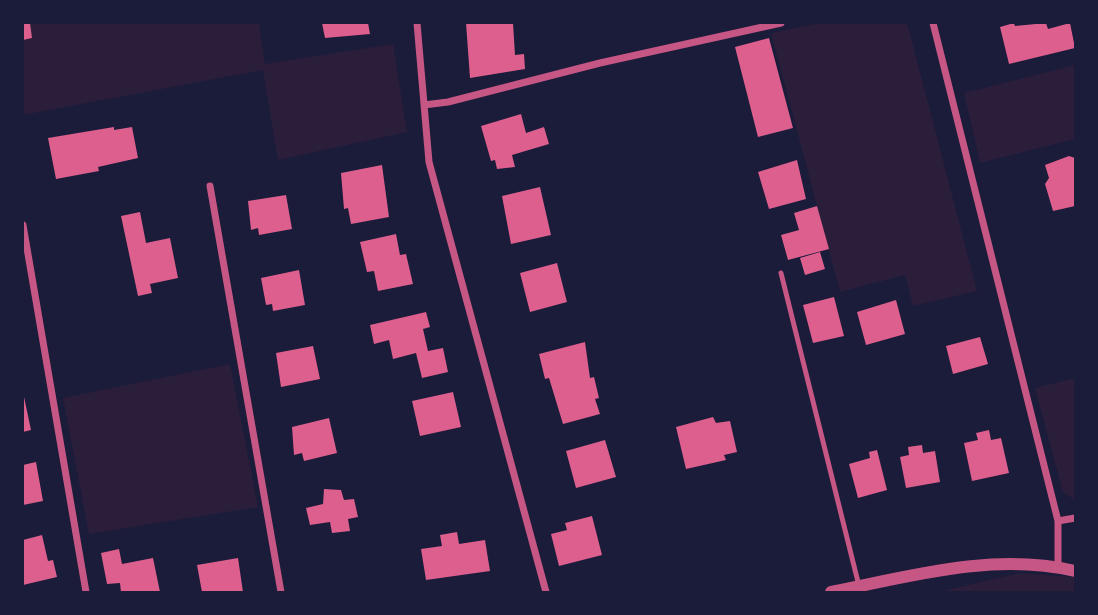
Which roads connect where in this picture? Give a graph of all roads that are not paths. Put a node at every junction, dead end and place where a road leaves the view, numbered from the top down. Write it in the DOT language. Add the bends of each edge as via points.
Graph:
graph roads {
  1 [pos="417,23"];
  2 [pos="781,23"];
  3 [pos="933,23"];
  4 [pos="424,106"];
  5 [pos="210,186"];
  6 [pos="23,225"];
  7 [pos="781,273"];
  8 [pos="1075,518"];
  9 [pos="1058,521"];
  10 [pos="1058,567"];
  11 [pos="1075,571"];
  12 [pos="859,587"];
  13 [pos="86,592"];
  14 [pos="281,592"];
  15 [pos="546,592"];
  16 [pos="831,592"];
  1 -- 4 [label="street"];
  2 -- 4 [label="street"];
  3 -- 9 [label="street"];
  4 -- 15 [label="street" via="429,162"];
  5 -- 14 [label="street"];
  6 -- 13 [label="street"];
  7 -- 12 [label="lane"];
  8 -- 9 [label="street"];
  9 -- 10 [label="street"];
  10 -- 11 [label="street"];
  10 -- 12 [label="street" via="984,564"];
  12 -- 16 [label="street"];
}
